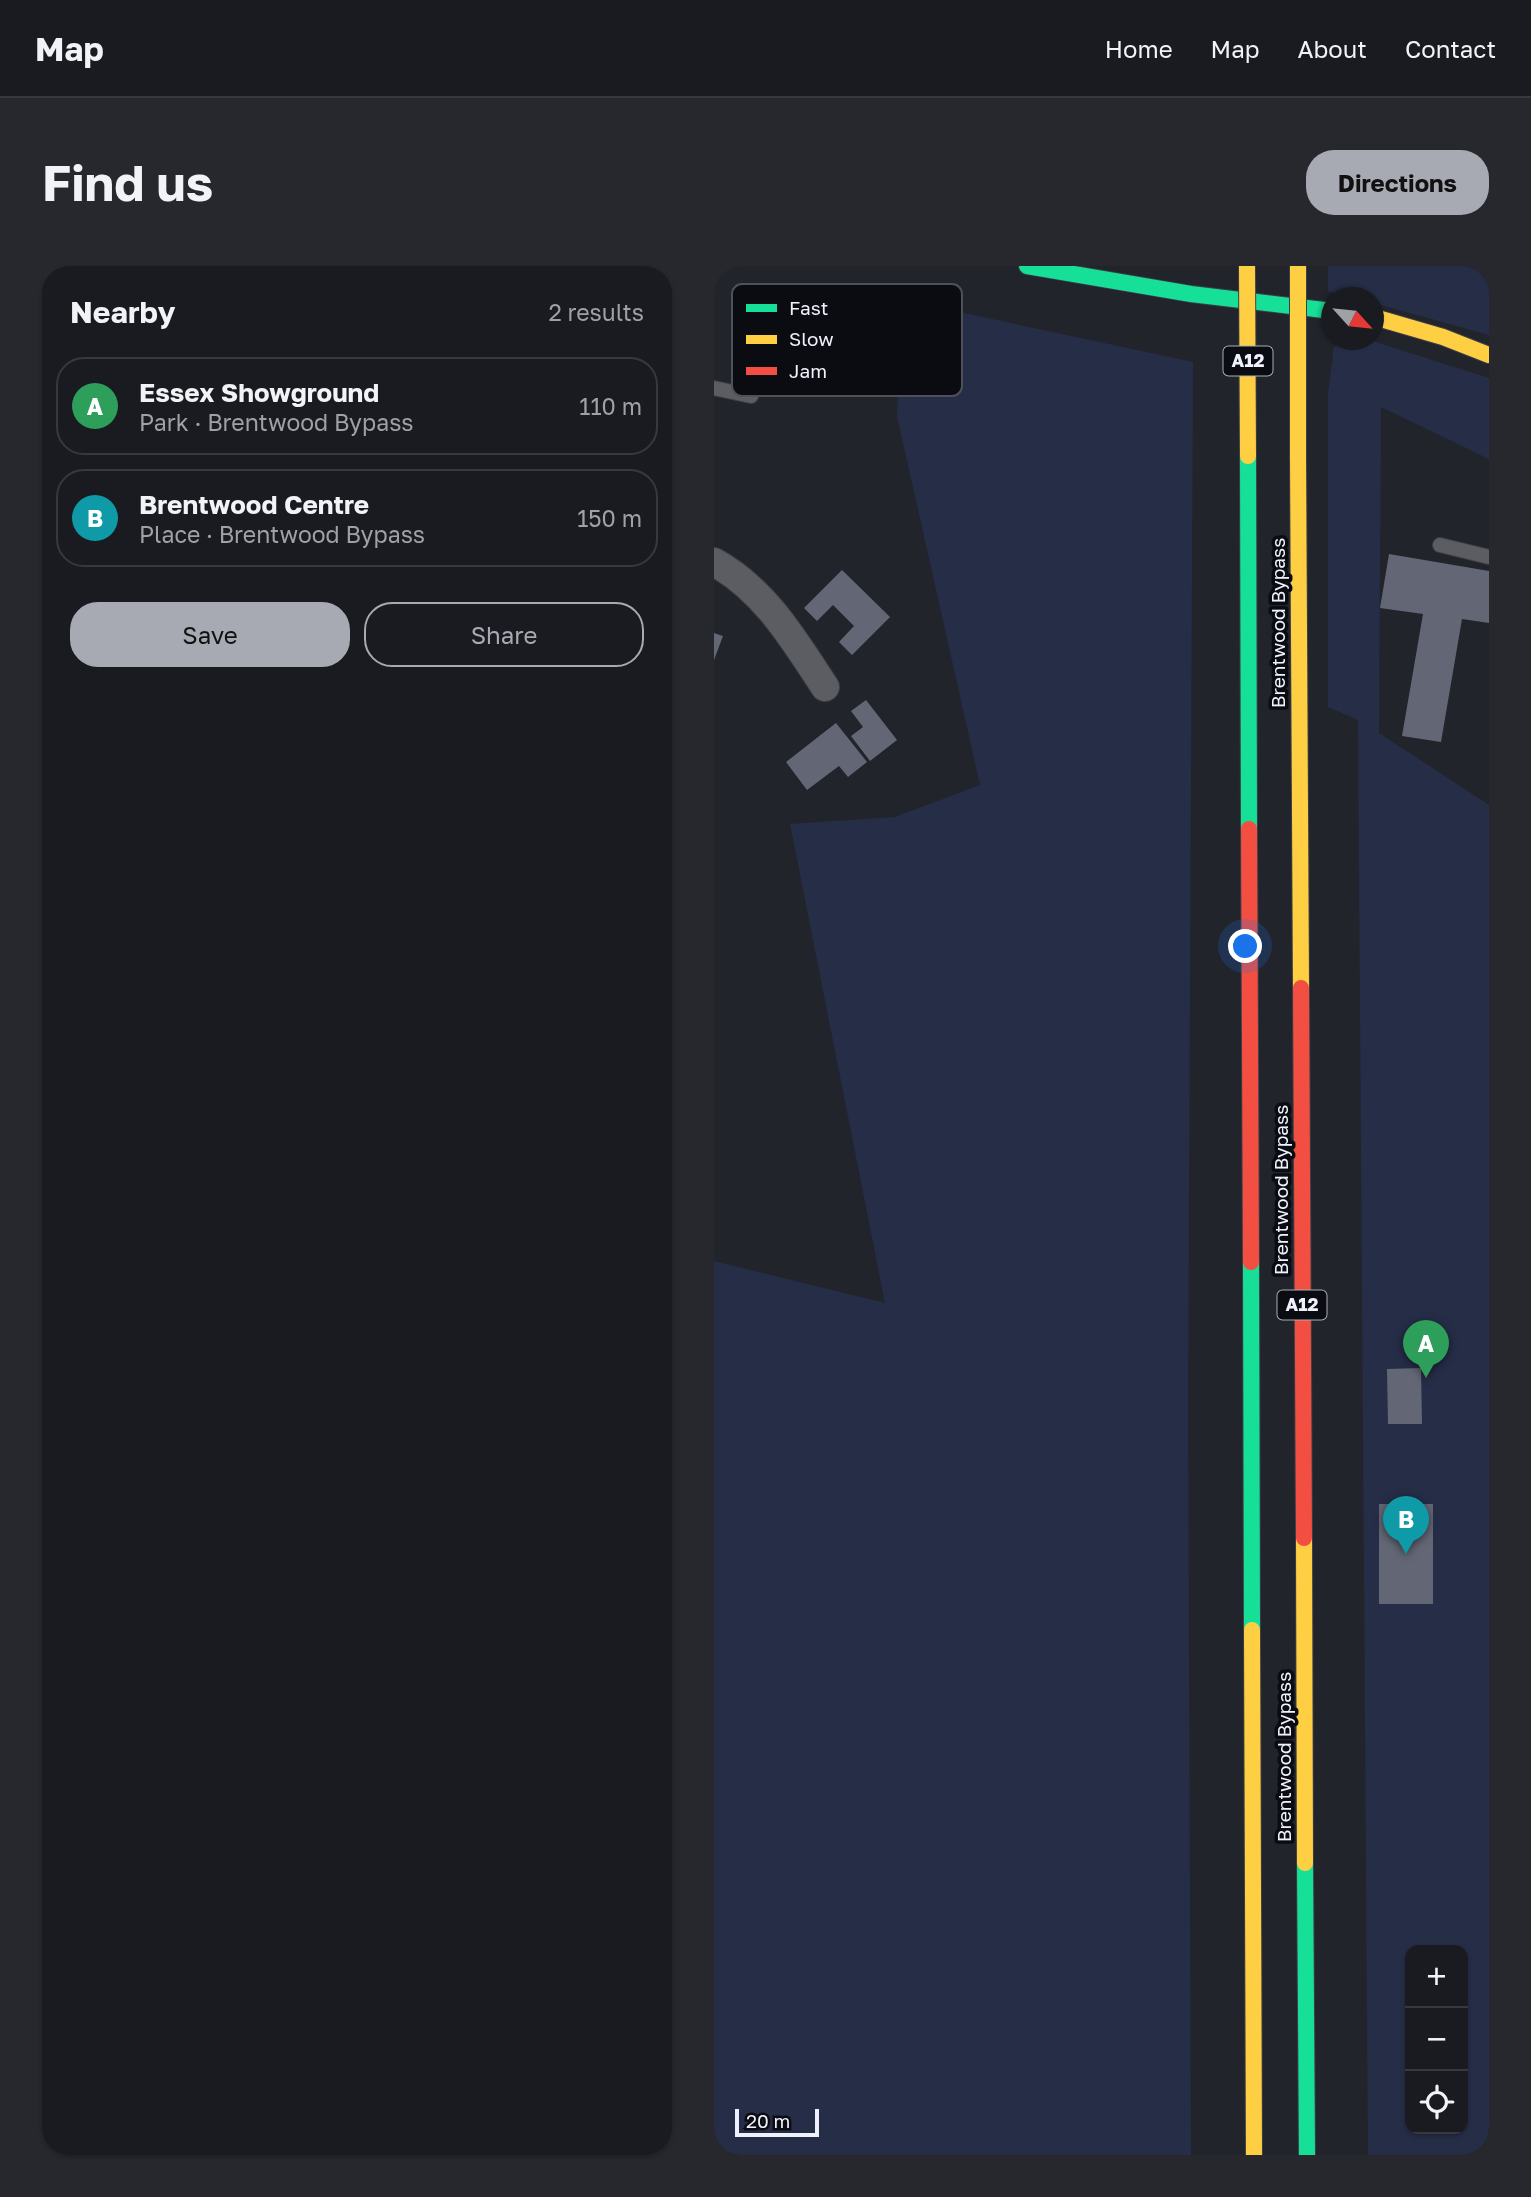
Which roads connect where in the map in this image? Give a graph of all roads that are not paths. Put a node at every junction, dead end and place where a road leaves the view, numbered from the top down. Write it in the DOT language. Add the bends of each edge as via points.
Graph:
graph roads {
  1 [pos="1027,266"];
  2 [pos="1247,266"];
  3 [pos="1298,266"];
  4 [pos="1321,309"];
  5 [pos="1384,320"];
  6 [pos="1489,355"];
  7 [pos="714,388"];
  8 [pos="732,392"];
  9 [pos="1440,545"];
  10 [pos="1489,557"];
  11 [pos="714,562"];
  12 [pos="825,687"];
  13 [pos="1254,2155"];
  14 [pos="1307,2155"];
  1 -- 4 [label="main road" via="1191,294"];
  2 -- 13 [label="main road, Brentwood Bypass / A12, bridge"];
  3 -- 14 [label="main road, Brentwood Bypass / A12, bridge"];
  5 -- 6 [label="main road"];
  7 -- 8 [label="lane"];
  9 -- 10 [label="lane"];
  11 -- 12 [label="street" via="771,607"];
}
